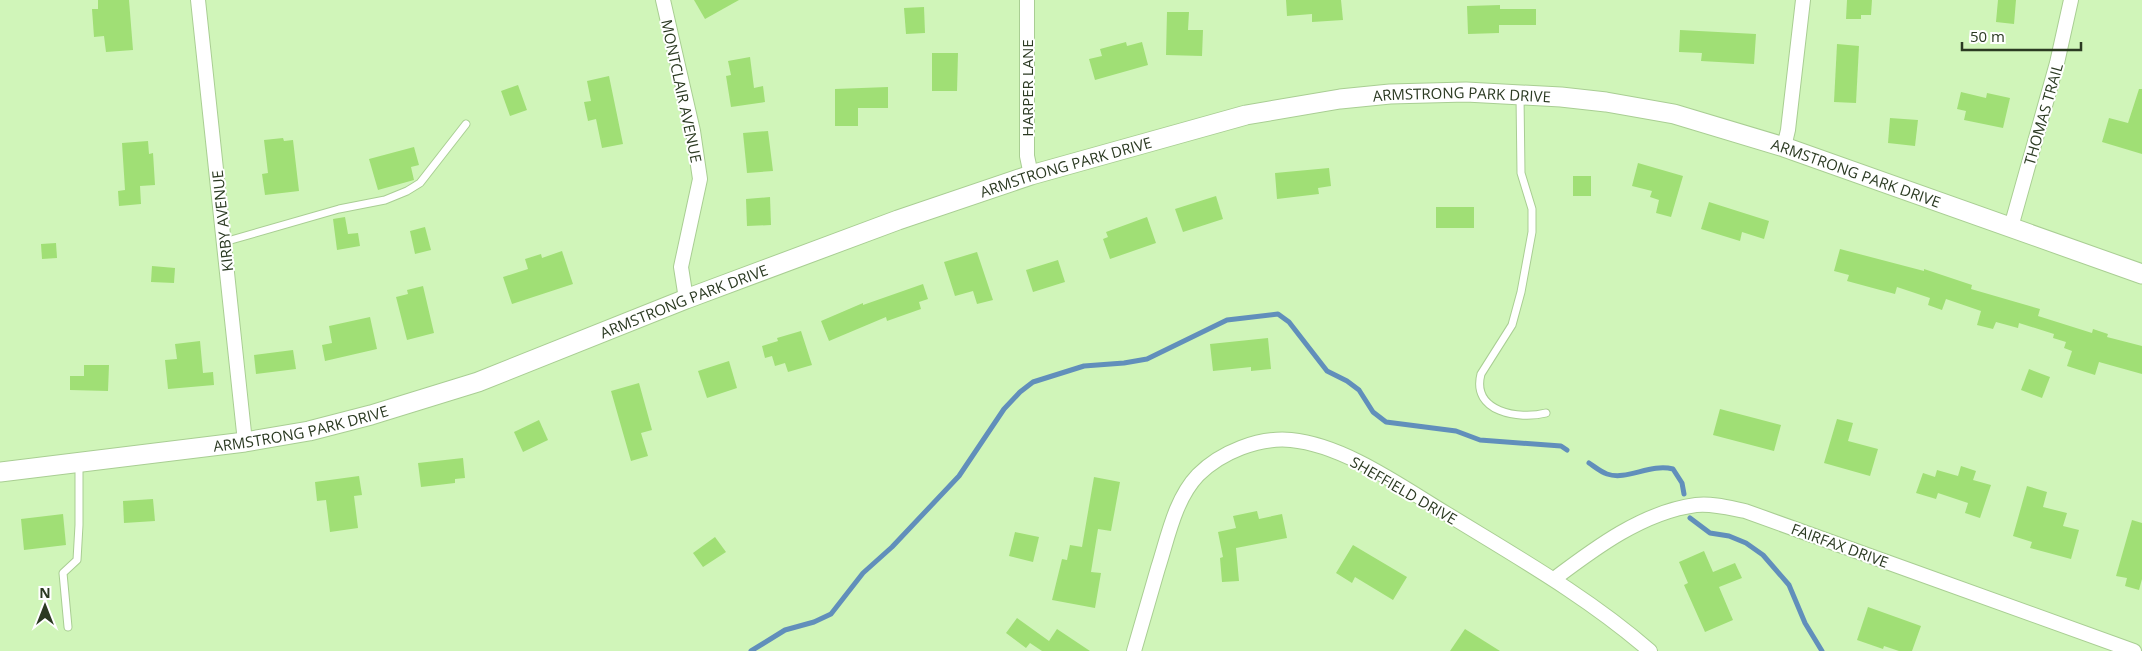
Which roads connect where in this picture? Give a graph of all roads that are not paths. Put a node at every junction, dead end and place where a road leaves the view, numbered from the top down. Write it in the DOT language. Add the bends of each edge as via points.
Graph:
graph roads {
  1 [pos="198,0"];
  2 [pos="663,0"];
  3 [pos="1027,0"];
  4 [pos="1803,0"];
  5 [pos="2071,0"];
  6 [pos="1520,95"];
  7 [pos="466,124"];
  8 [pos="1784,147"];
  9 [pos="1031,175"];
  10 [pos="2012,227"];
  11 [pos="224,242"];
  12 [pos="2142,274"];
  13 [pos="686,299"];
  14 [pos="1546,413"];
  15 [pos="246,442"];
  16 [pos="78,463"];
  17 [pos="0,472"];
  18 [pos="1554,579"];
  19 [pos="68,627"];
  20 [pos="1134,651"];
  21 [pos="1650,651"];
  22 [pos="2134,651"];
  1 -- 11 [label="street, KIRBY AVENUE"];
  2 -- 13 [label="street, MONTCLAIR AVENUE" via="693,131 700,179 681,267"];
  3 -- 9 [label="street, HARPER LANE" via="1026,156"];
  4 -- 8 [label="street"];
  5 -- 10 [label="street, THOMAS TRAIL" via="2058,63"];
  6 -- 8 [label="main road, ARMSTRONG PARK DRIVE" via="1606,102 1665,112"];
  6 -- 9 [label="main road, ARMSTRONG PARK DRIVE" via="1466,92 1390,94 1274,109"];
  6 -- 14 [label="lane" via="1521,173 1532,209 1532,232 1512,325 1479,381 1482,396 1501,412 1524,417"];
  7 -- 11 [label="lane" via="420,183 407,191 385,200 339,209"];
  8 -- 10 [label="main road, ARMSTRONG PARK DRIVE"];
  9 -- 13 [label="main road, ARMSTRONG PARK DRIVE" via="898,220"];
  10 -- 12 [label="main road, ARMSTRONG PARK DRIVE"];
  11 -- 15 [label="street, KIRBY AVENUE"];
  13 -- 15 [label="main road, ARMSTRONG PARK DRIVE" via="592,338 432,397 309,431"];
  15 -- 16 [label="main road, ARMSTRONG PARK DRIVE"];
  16 -- 17 [label="main road, ARMSTRONG PARK DRIVE"];
  16 -- 19 [label="lane" via="77,560 63,573"];
  18 -- 20 [label="street, SHEFFIELD DRIVE" via="1364,465 1316,446 1291,440 1266,441 1218,460 1198,475 1183,495"];
  18 -- 21 [label="street, SHEFFIELD DRIVE" via="1625,629"];
  18 -- 22 [label="street, FAIRFAX DRIVE" via="1601,544 1656,516 1697,504 1722,506 1745,511"];
}
